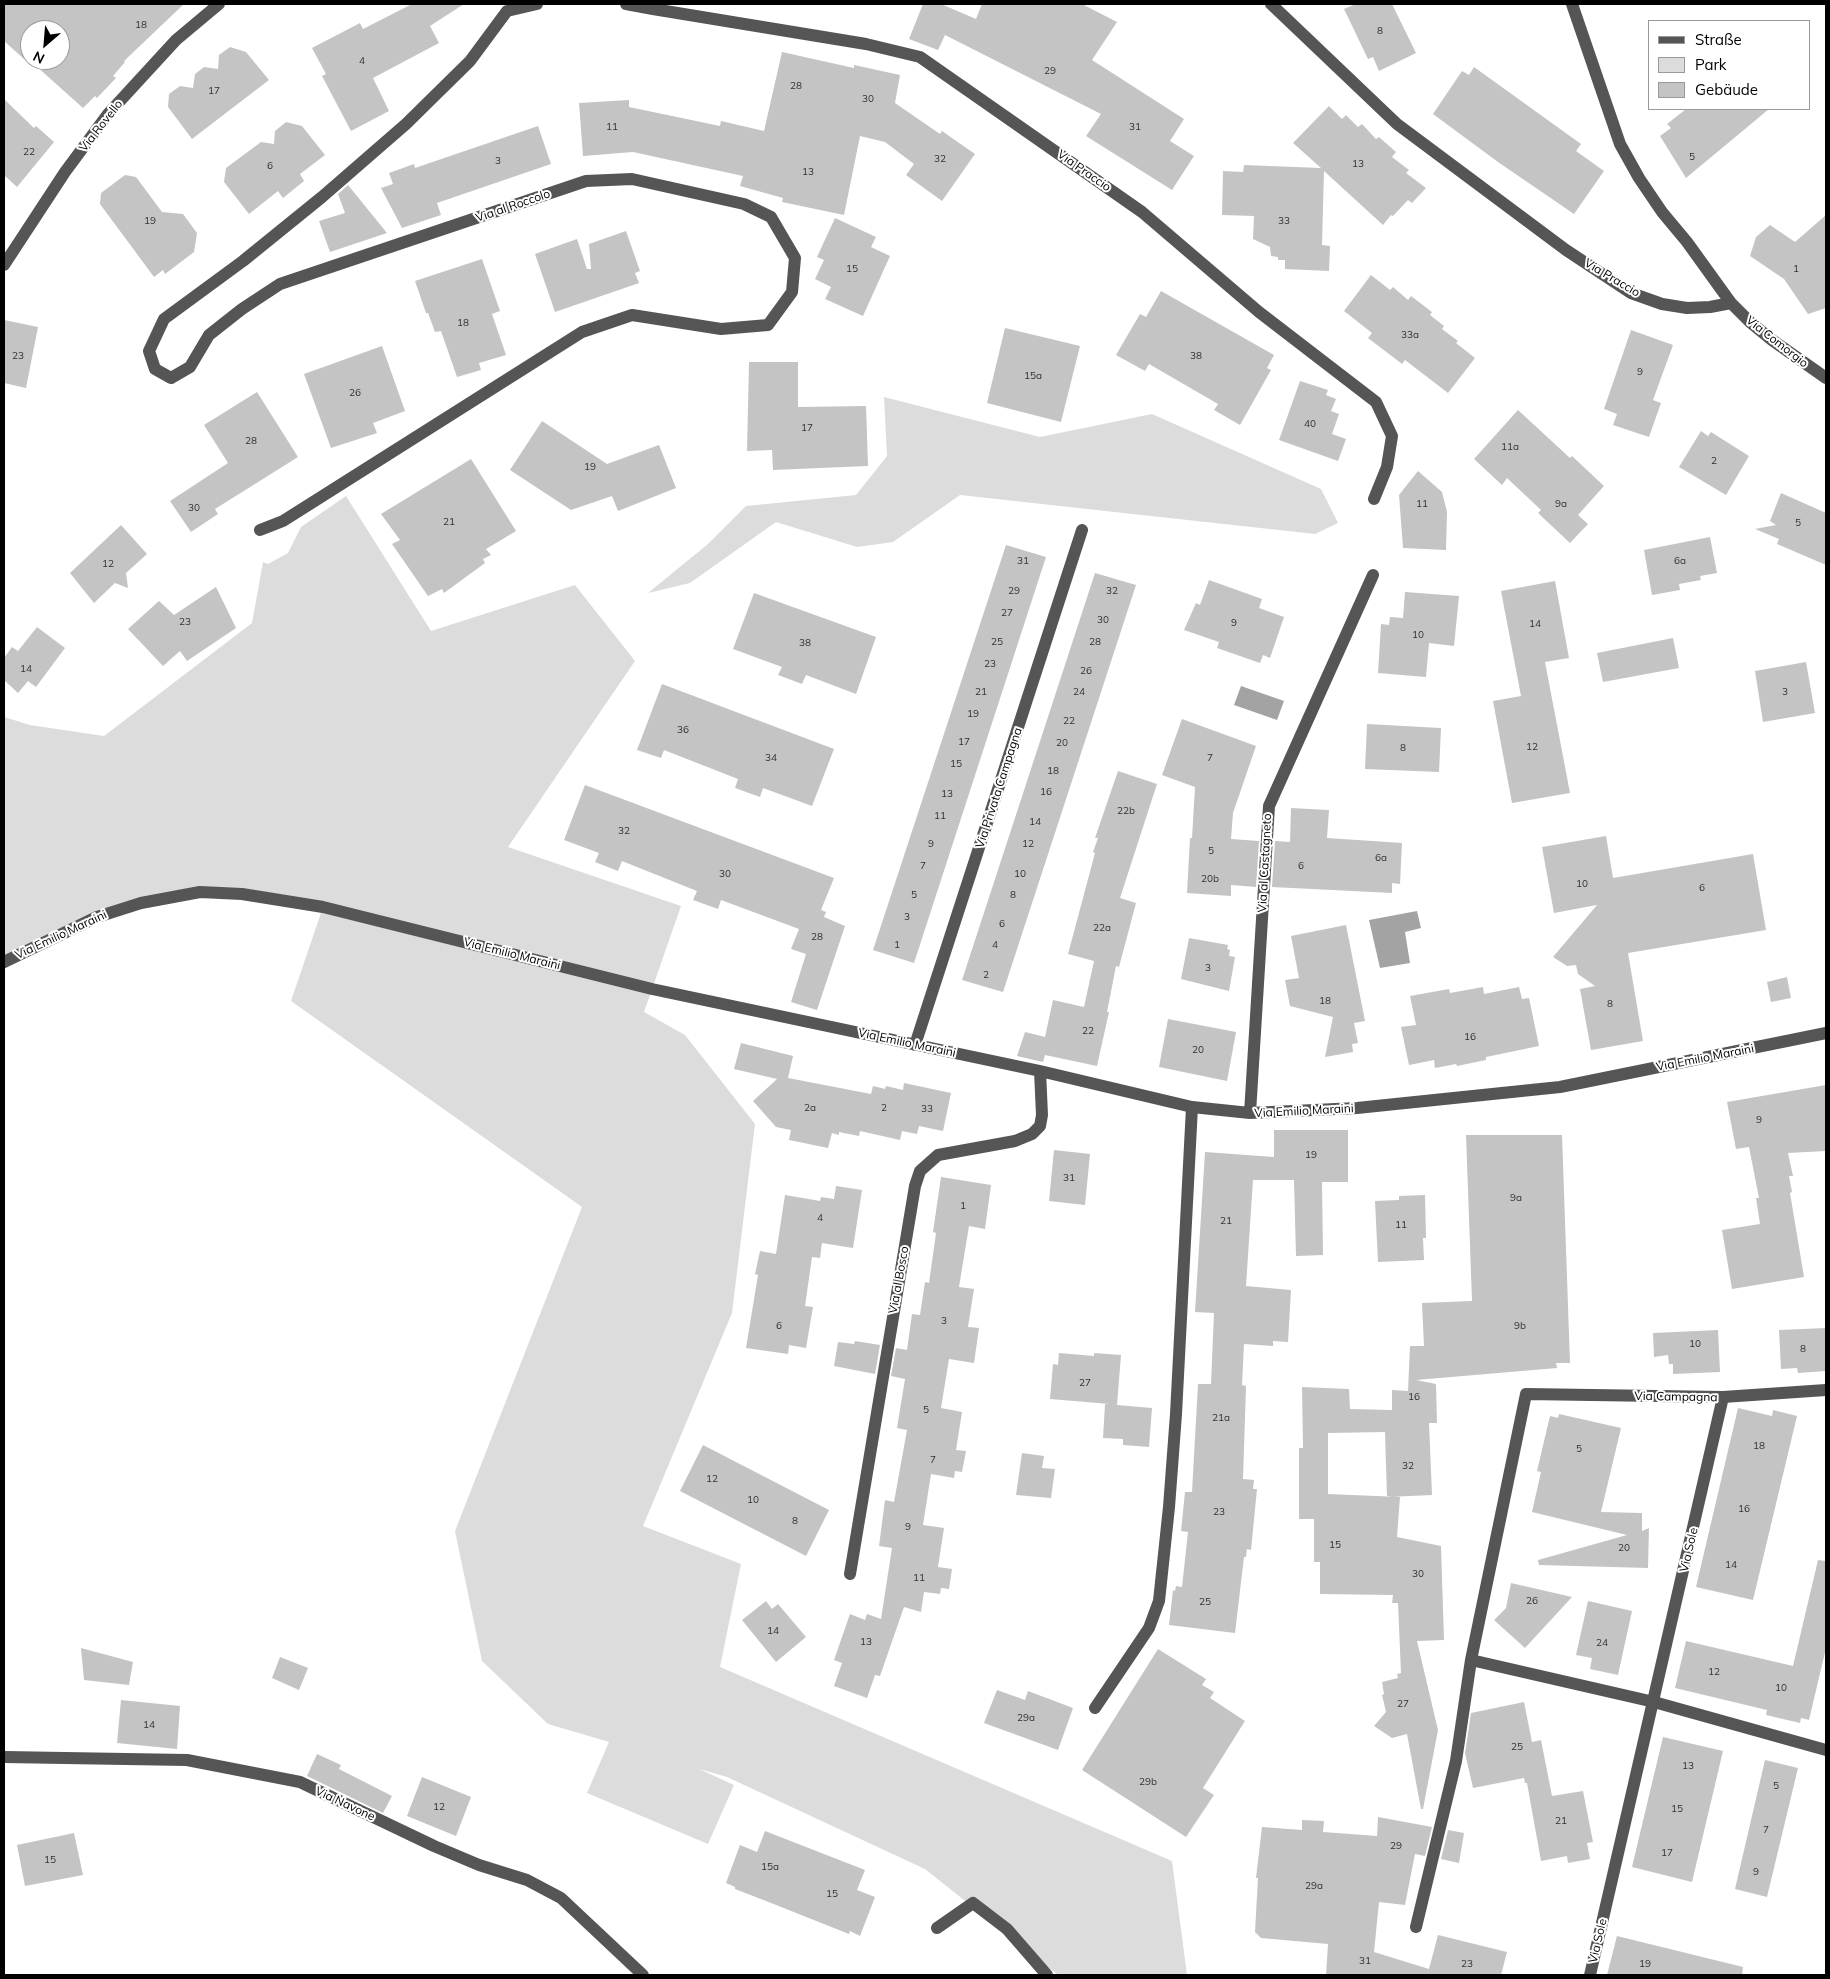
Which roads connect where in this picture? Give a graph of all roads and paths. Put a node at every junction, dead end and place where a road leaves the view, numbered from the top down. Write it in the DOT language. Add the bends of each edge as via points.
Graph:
graph roads {
  1 [pos="219,4"];
  2 [pos="536,4"];
  3 [pos="626,4"];
  4 [pos="1271,4"];
  5 [pos="1572,4"];
  6 [pos="654,6"];
  7 [pos="4,265"];
  8 [pos="1731,303"];
  9 [pos="1826,378"];
  10 [pos="1374,499"];
  11 [pos="260,530"];
  12 [pos="1082,530"];
  13 [pos="1373,575"];
  14 [pos="4,962"];
  15 [pos="1826,1033"];
  16 [pos="915,1046"];
  17 [pos="1040,1071"];
  18 [pos="1192,1107"];
  19 [pos="1250,1113"];
  20 [pos="1826,1390"];
  21 [pos="1723,1397"];
  22 [pos="850,1574"];
  23 [pos="1471,1660"];
  24 [pos="1654,1702"];
  25 [pos="1095,1708"];
  26 [pos="1826,1750"];
  27 [pos="4,1757"];
  28 [pos="1416,1926"];
  29 [pos="937,1928"];
  30 [pos="642,1975"];
  31 [pos="1047,1975"];
  32 [pos="1590,1975"];
  1 -- 7 [label="street, Via Rovello" via="176,40 108,114 65,172"];
  2 -- 11 [label="street, Via al Roccolo" via="507,11 470,61 406,124 243,261 164,319 149,352 156,369 171,378 190,367 208,335 280,284 586,181 632,179 744,204 771,217 795,258 792,292 768,325 721,329 632,315 582,332 283,521"];
  3 -- 6 [label="street"];
  4 -- 8 [label="street, Via Praccio" via="1397,124 1566,250 1623,288 1662,304 1687,308"];
  5 -- 8 [label="street" via="1620,144 1662,212"];
  6 -- 10 [label="street, Via Praccio" via="866,44 920,57 1142,212 1259,312 1376,402 1392,436 1387,467"];
  8 -- 9 [label="street, Via Comorgio" via="1772,340"];
  12 -- 16 [label="street, Via Privata Campagna"];
  13 -- 19 [label="street, Via al Castagneto" via="1268,806"];
  14 -- 16 [label="street, Via Emilio Maraini" via="97,917 141,903 200,892 242,894 323,907 652,989"];
  15 -- 19 [label="street, Via Emilio Maraini" via="1560,1087 1357,1108"];
  16 -- 17 [label="street, Via Emilio Maraini"];
  17 -- 18 [label="street, Via Emilio Maraini"];
  17 -- 22 [label="street, Via al Bosco" via="1042,1115 1040,1126 1032,1134 1015,1141 938,1155 920,1171"];
  18 -- 19 [label="street, Via Emilio Maraini"];
  18 -- 25 [label="street" via="1176,1414 1159,1601 1149,1628"];
  20 -- 21 [label="street, Via Campagna"];
  21 -- 23 [label="street, Via Campagna" via="1526,1394"];
  21 -- 24 [label="street, Via Sole"];
  23 -- 24 [label="street"];
  23 -- 28 [label="street" via="1456,1761"];
  24 -- 26 [label="street"];
  24 -- 32 [label="street, Via Sole"];
  27 -- 30 [label="street, Via Navone" via="187,1760 300,1782 443,1850 527,1880 561,1898"];
  29 -- 31 [label="street" via="974,1903 1007,1929"];
}
